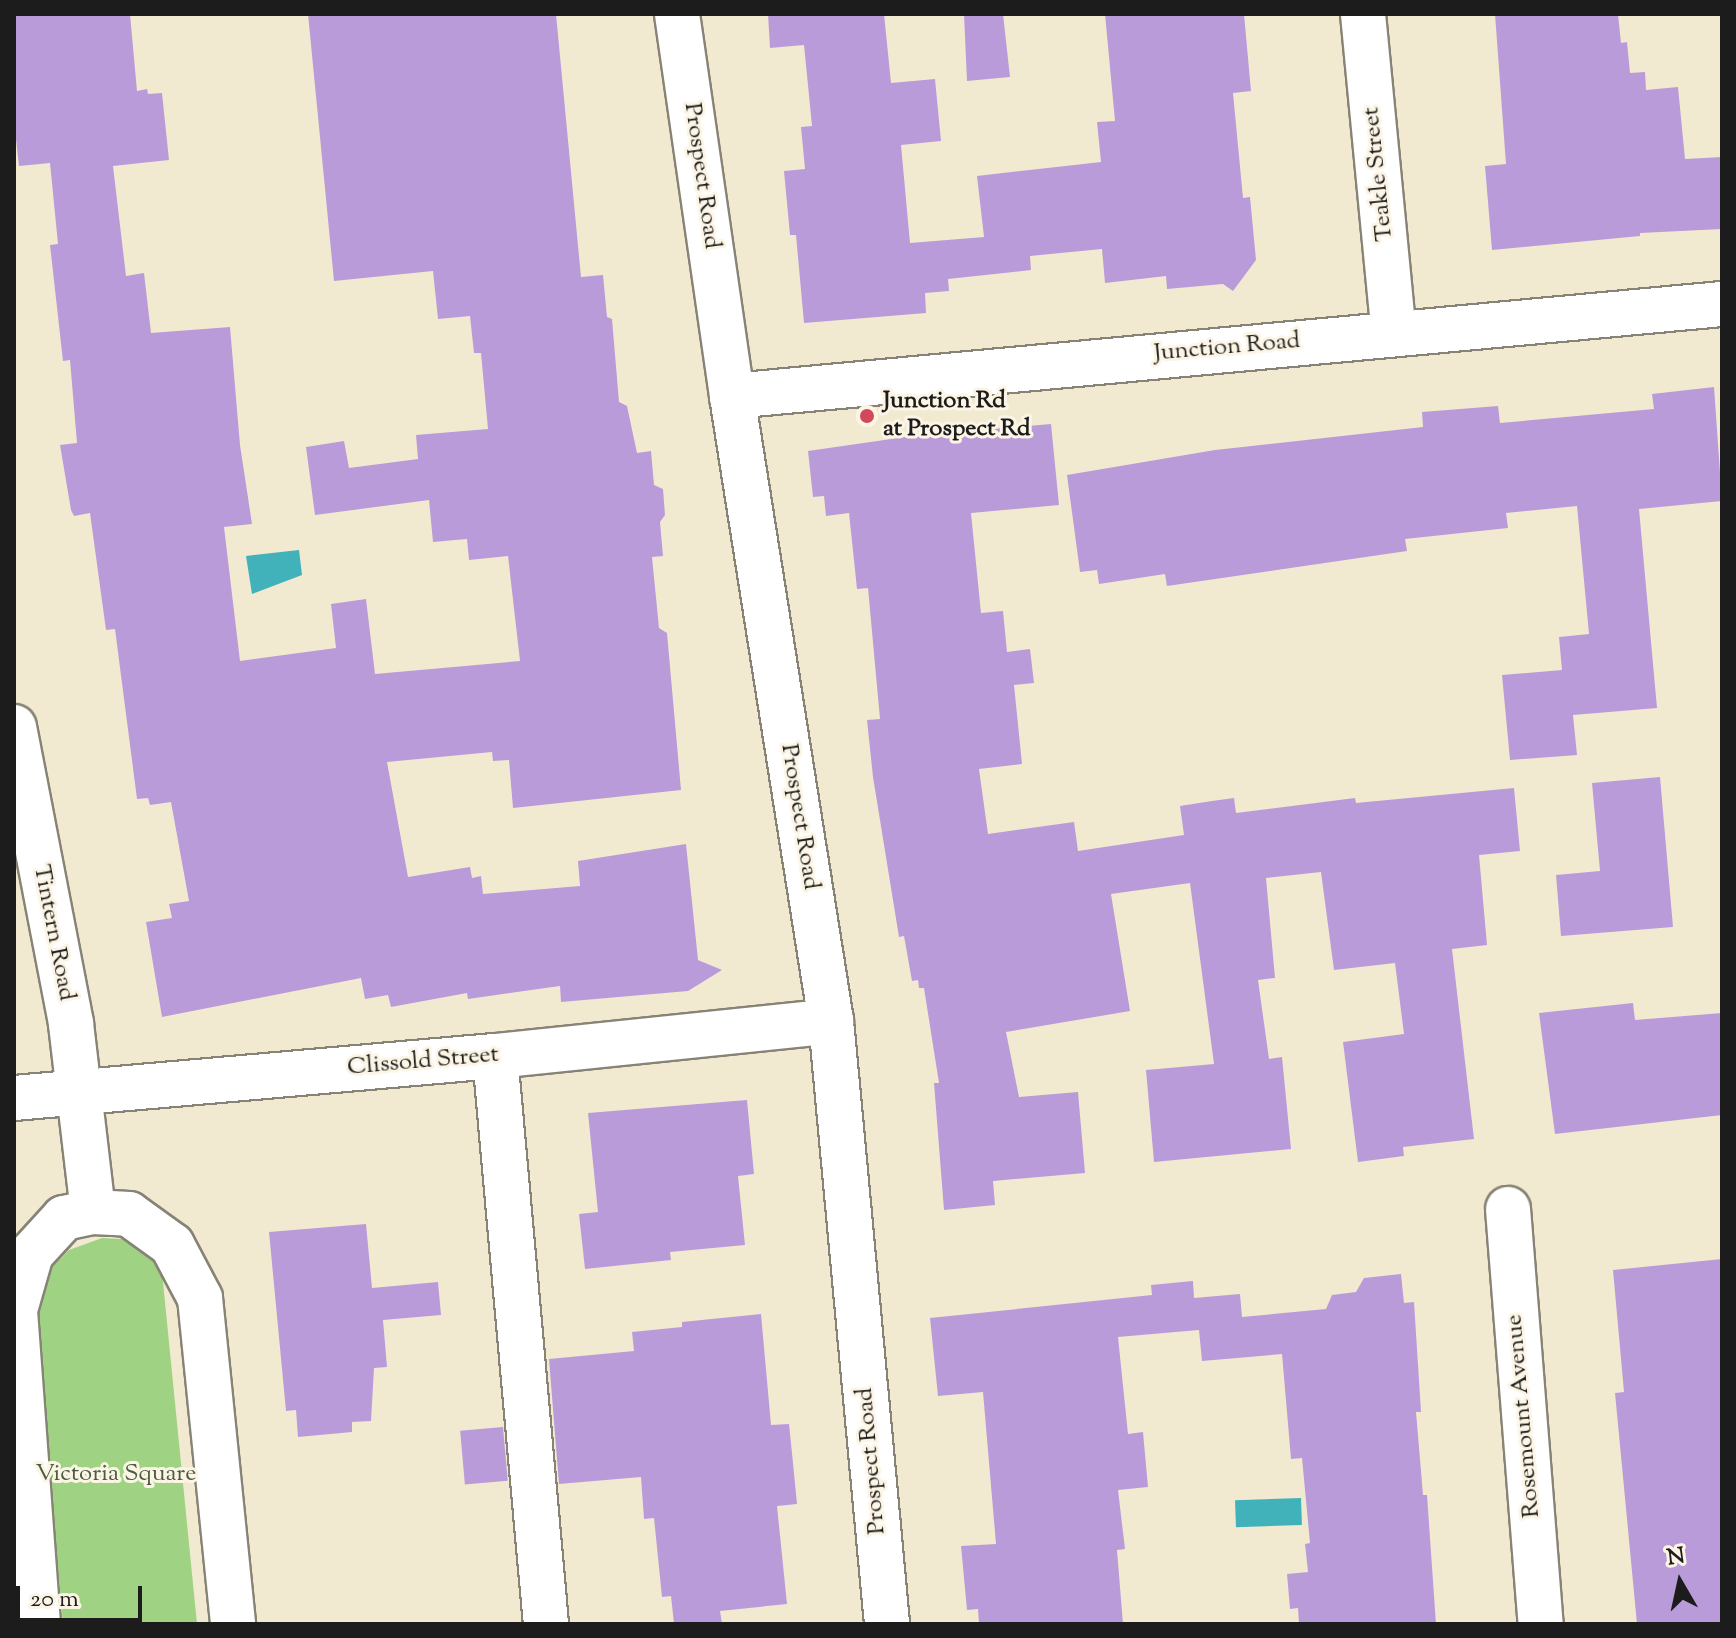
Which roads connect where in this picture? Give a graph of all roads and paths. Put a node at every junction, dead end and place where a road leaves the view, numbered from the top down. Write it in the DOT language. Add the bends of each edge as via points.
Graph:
graph roads {
  1 [pos="677,14"];
  2 [pos="1363,14"];
  3 [pos="1722,304"];
  4 [pos="1394,334"];
  5 [pos="732,396"];
  6 [pos="14,727"];
  7 [pos="831,1021"];
  8 [pos="495,1056"];
  9 [pos="81,1091"];
  10 [pos="14,1098"];
  11 [pos="1508,1209"];
  12 [pos="93,1212"];
  13 [pos="38,1624"];
  14 [pos="233,1624"];
  15 [pos="546,1624"];
  16 [pos="887,1624"];
  17 [pos="1541,1624"];
  1 -- 5 [label="street, Prospect Road"];
  2 -- 4 [label="street, Teakle Street"];
  3 -- 4 [label="street, Junction Road"];
  4 -- 5 [label="street, Junction Road"];
  5 -- 7 [label="street, Prospect Road"];
  6 -- 9 [label="street, Tintern Road"];
  7 -- 8 [label="street, Clissold Street"];
  7 -- 16 [label="street, Prospect Road"];
  8 -- 9 [label="street, Clissold Street"];
  8 -- 15 [label="street"];
  9 -- 10 [label="street, Clissold Street"];
  9 -- 12 [label="street"];
  11 -- 17 [label="street, Rosemount Avenue"];
  12 -- 13 [label="street" via="64,1218 31,1254 15,1310"];
  12 -- 14 [label="street" via="129,1214 172,1245 200,1298"];
}
